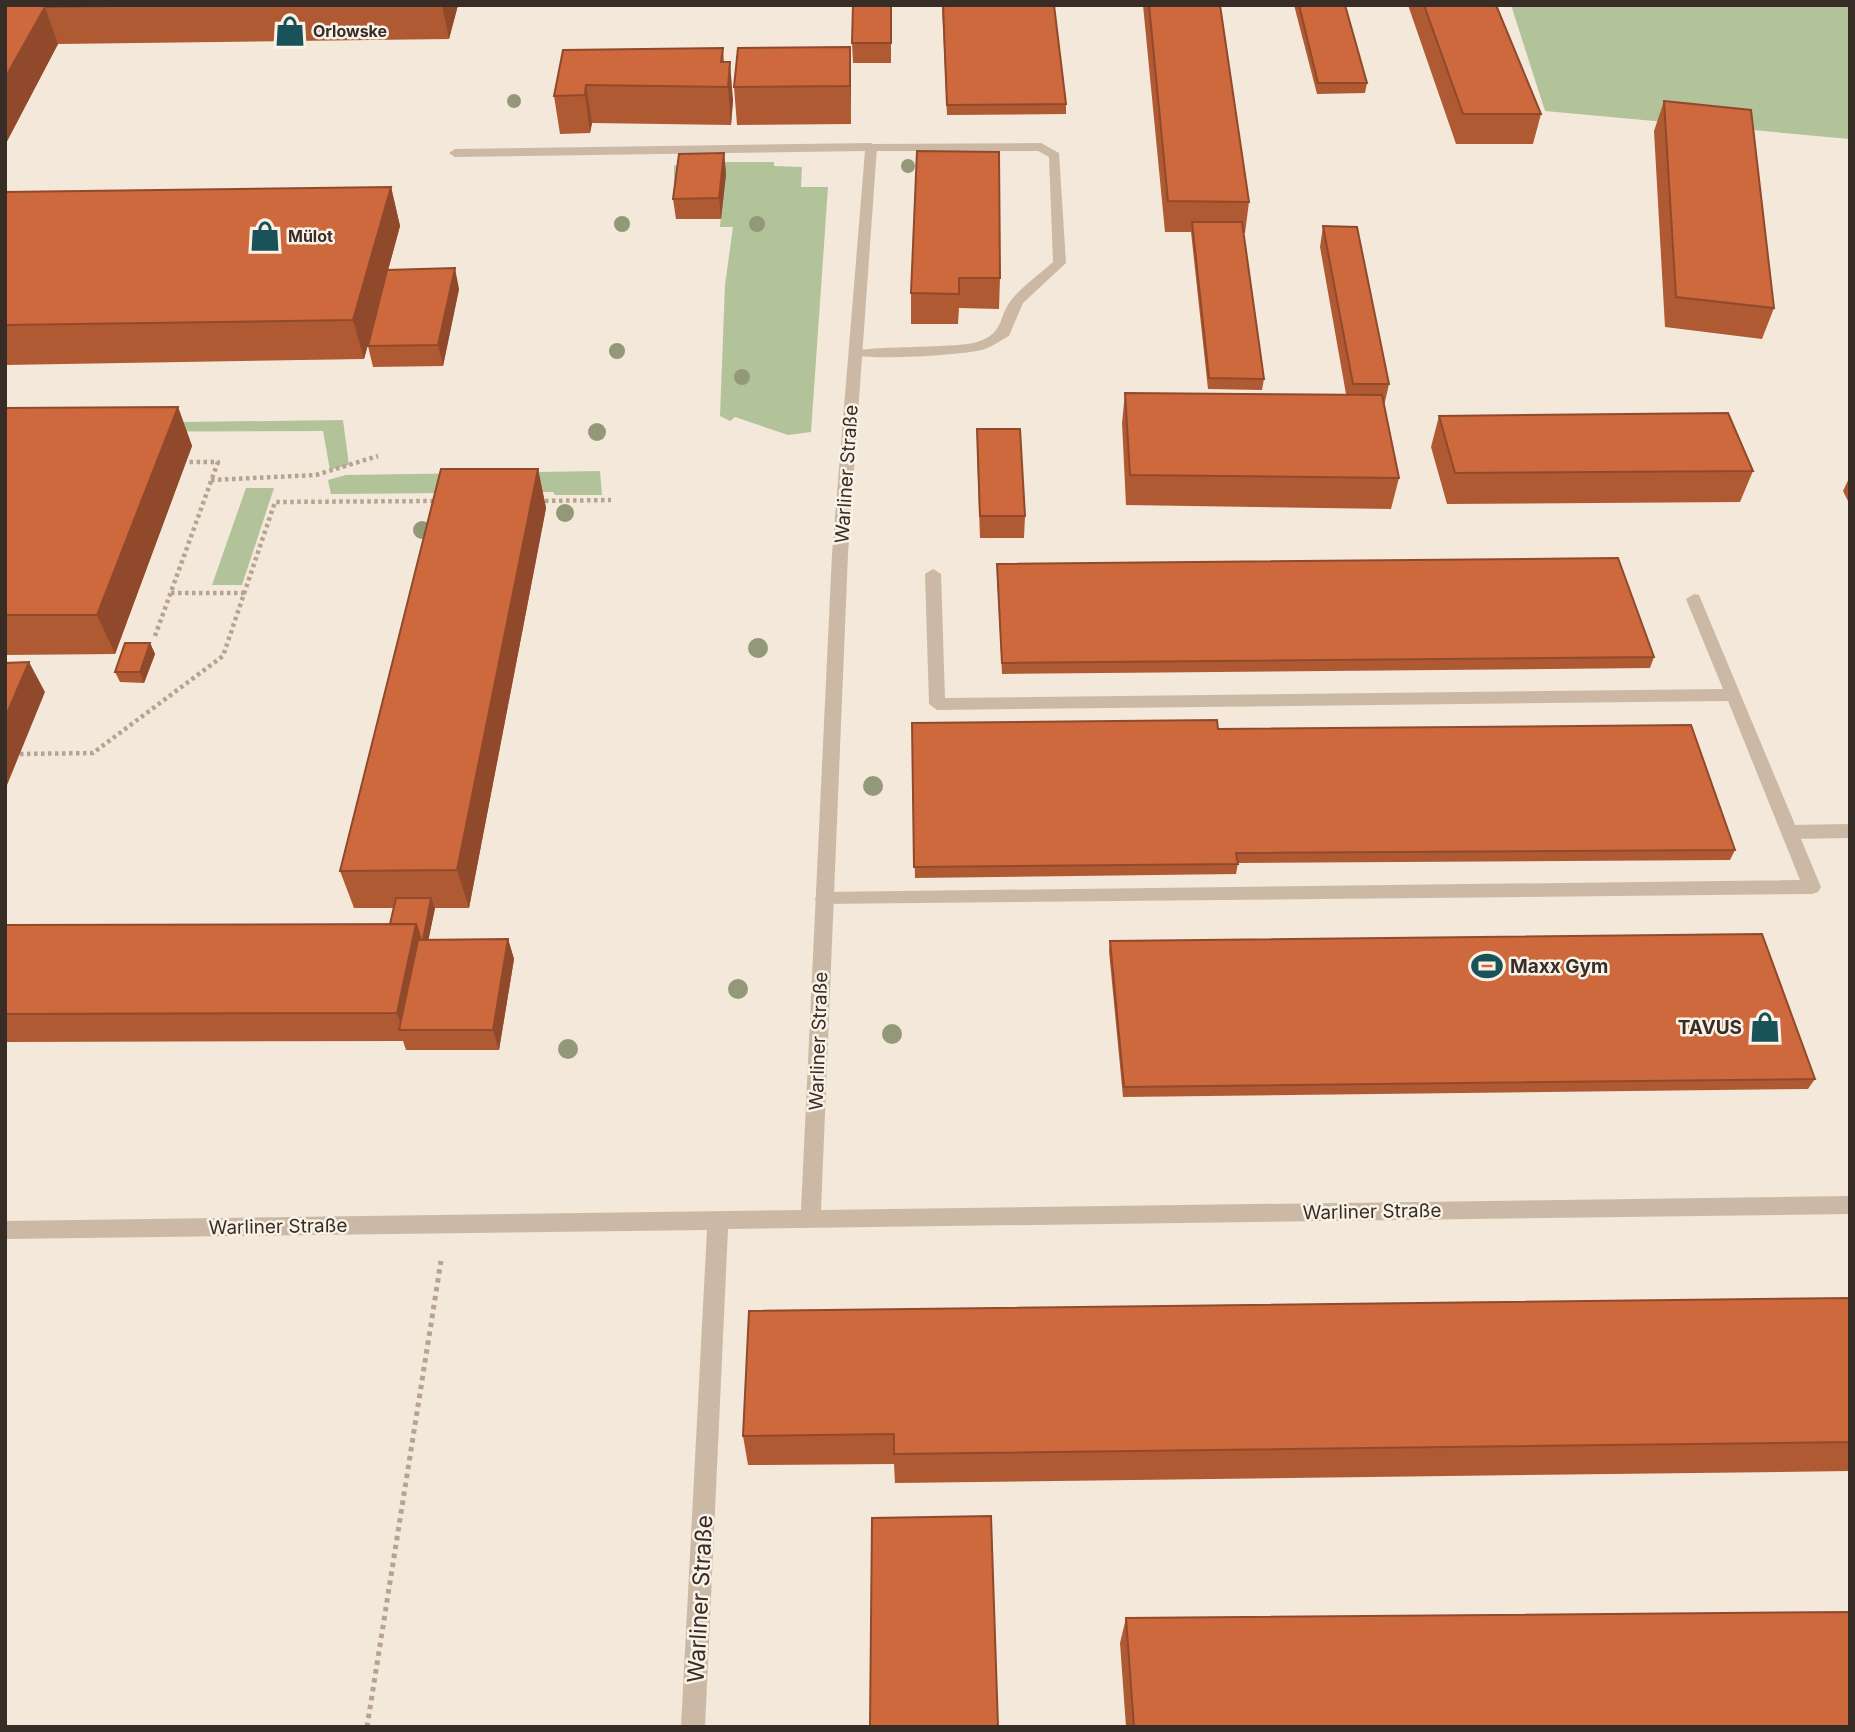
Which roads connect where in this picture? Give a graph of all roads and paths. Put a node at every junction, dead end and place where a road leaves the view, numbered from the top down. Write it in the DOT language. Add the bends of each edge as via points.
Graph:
graph roads {
  1 [pos="871,147"];
  2 [pos="454,153"];
  3 [pos="856,353"];
  4 [pos="378,456"];
  5 [pos="186,462"];
  6 [pos="211,480"];
  7 [pos="611,500"];
  8 [pos="447,501"];
  9 [pos="529,501"];
  10 [pos="933,574"];
  11 [pos="171,593"];
  12 [pos="245,593"];
  13 [pos="1694,599"];
  14 [pos="155,636"];
  15 [pos="1734,695"];
  16 [pos="20,754"];
  17 [pos="1850,831"];
  18 [pos="1790,832"];
  19 [pos="824,900"];
  20 [pos="1850,1205"];
  21 [pos="811,1219"];
  22 [pos="718,1220"];
  23 [pos="5,1230"];
  24 [pos="436,1298"];
  25 [pos="367,1727"];
  26 [pos="693,1727"];
  1 -- 2 [label="street"];
  1 -- 3 [label="street, Warliner Straße"];
  1 -- 3 [label="street" via="1041,147 1055,156 1060,263 1017,300 1004,333 980,346"];
  3 -- 19 [label="street, Warliner Straße"];
  4 -- 6 [label="path" via="347,471 303,480"];
  5 -- 6 [label="path" via="218,462"];
  6 -- 11 [label="path"];
  7 -- 9 [label="path"];
  8 -- 12 [label="path" via="275,502"];
  10 -- 15 [label="street" via="937,704"];
  11 -- 12 [label="path"];
  11 -- 14 [label="path"];
  12 -- 16 [label="path" via="223,656 93,753"];
  13 -- 15 [label="street"];
  15 -- 18 [label="street"];
  17 -- 18 [label="street"];
  18 -- 19 [label="street" via="1812,887"];
  19 -- 21 [label="street, Warliner Straße"];
  20 -- 21 [label="street, Warliner Straße"];
  21 -- 22 [label="street, Warliner Straße"];
  22 -- 23 [label="street, Warliner Straße"];
  22 -- 26 [label="street, Warliner Straße"];
  24 -- 25 [label="path"];
}
